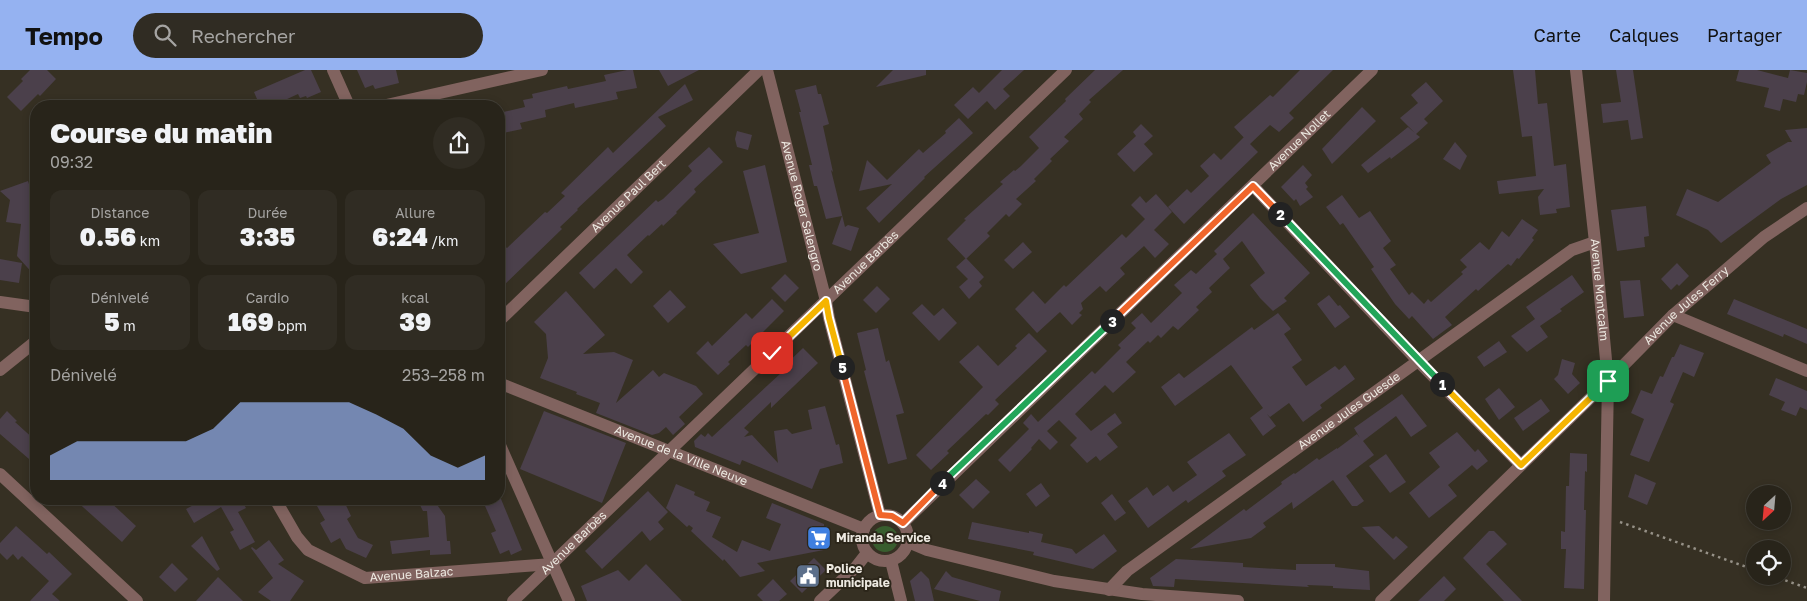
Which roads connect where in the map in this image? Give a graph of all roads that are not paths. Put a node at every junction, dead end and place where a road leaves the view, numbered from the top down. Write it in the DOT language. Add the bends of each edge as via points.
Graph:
graph roads {
  1 [pos="333,70"];
  2 [pos="542,70"];
  3 [pos="759,70"];
  4 [pos="768,70"];
  5 [pos="1066,70"];
  6 [pos="1372,70"];
  7 [pos="1576,70"];
  8 [pos="346,100"];
  9 [pos="409,100"];
  10 [pos="1253,186"];
  11 [pos="1807,208"];
  12 [pos="1595,242"];
  13 [pos="826,301"];
  14 [pos="0,302"];
  15 [pos="30,306"];
  16 [pos="505,315"];
  17 [pos="1673,315"];
  18 [pos="30,346"];
  19 [pos="1418,361"];
  20 [pos="0,370"];
  21 [pos="1807,371"];
  22 [pos="1608,381"];
  23 [pos="505,385"];
  24 [pos="669,452"];
  25 [pos="505,457"];
  26 [pos="1521,465"];
  27 [pos="0,474"];
  28 [pos="30,502"];
  29 [pos="33,505"];
  30 [pos="278,505"];
  31 [pos="880,515"];
  32 [pos="903,523"];
  33 [pos="864,529"];
  34 [pos="908,542"];
  35 [pos="867,553"];
  36 [pos="891,561"];
  37 [pos="552,564"];
  38 [pos="1109,590"];
  39 [pos="137,601"];
  40 [pos="513,601"];
  41 [pos="569,601"];
  42 [pos="820,601"];
  43 [pos="901,601"];
  44 [pos="1238,601"];
  45 [pos="1381,601"];
  46 [pos="1604,601"];
  1 -- 8 [label="street"];
  2 -- 9 [label="street"];
  3 -- 16 [label="street, Avenue Paul Bert"];
  4 -- 13 [label="street, Avenue Roger Salengro"];
  5 -- 13 [label="street, Avenue Barbès"];
  6 -- 10 [label="street, Avenue Nollet"];
  7 -- 12 [label="street, Avenue Montcalm"];
  10 -- 19 [label="street"];
  10 -- 32 [label="street, Avenue Nollet"];
  11 -- 17 [label="street, Avenue Jules Ferry" via="1764,236"];
  12 -- 19 [label="street, Avenue Jules Guesde" via="1572,250"];
  12 -- 22 [label="street, Avenue Montcalm"];
  13 -- 24 [label="street, Avenue Barbès"];
  13 -- 31 [label="street, Avenue Roger Salengro"];
  14 -- 15 [label="street"];
  17 -- 21 [label="street"];
  17 -- 22 [label="street, Avenue Jules Ferry"];
  18 -- 20 [label="street"];
  19 -- 26 [label="street"];
  19 -- 38 [label="street, Avenue Jules Guesde" via="1127,571"];
  22 -- 26 [label="street, Avenue Jules Ferry"];
  22 -- 46 [label="street, Avenue Montcalm"];
  23 -- 24 [label="street, Avenue de la Ville Neuve"];
  24 -- 33 [label="street, Avenue de la Ville Neuve"];
  24 -- 37 [label="street, Avenue Barbès"];
  25 -- 37 [label="street"];
  26 -- 45 [label="street, Avenue Jules Ferry"];
  27 -- 28 [label="street"];
  29 -- 39 [label="street"];
  30 -- 37 [label="street, Avenue Balzac" via="308,550 366,578"];
  31 -- 32 [label="street" via="892,516"];
  31 -- 33 [label="street"];
  32 -- 34 [label="street" via="907,528"];
  33 -- 35 [label="street" via="862,541"];
  34 -- 36 [label="street" via="902,554"];
  34 -- 38 [label="street" via="927,550 1054,581"];
  35 -- 36 [label="street" via="878,561"];
  35 -- 42 [label="street"];
  36 -- 43 [label="street"];
  37 -- 40 [label="street, Avenue Barbès"];
  37 -- 41 [label="street"];
  38 -- 44 [label="street"];
}
